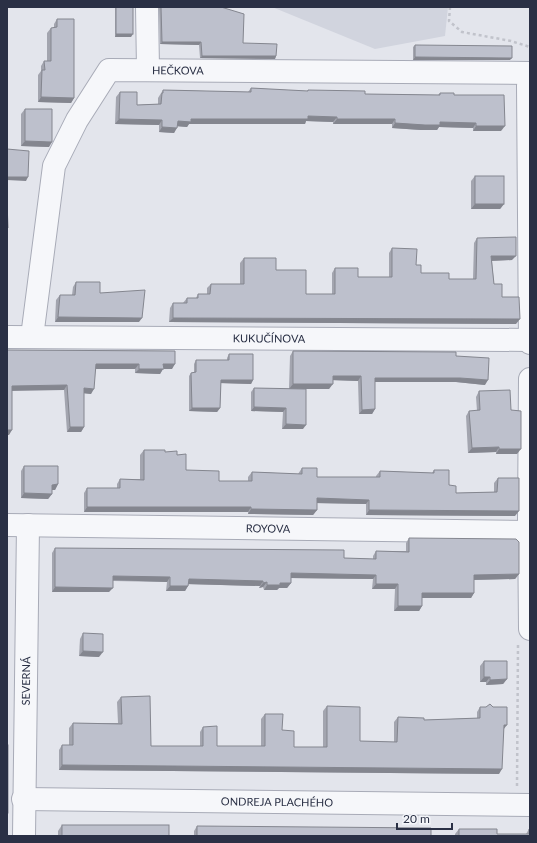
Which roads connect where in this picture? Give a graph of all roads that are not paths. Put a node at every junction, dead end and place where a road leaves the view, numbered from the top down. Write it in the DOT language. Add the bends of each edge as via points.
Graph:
graph roads {
  1 [pos="147,7"];
  2 [pos="148,69"];
  3 [pos="530,73"];
  4 [pos="7,337"];
  5 [pos="32,337"];
  6 [pos="530,340"];
  7 [pos="530,343"];
  8 [pos="530,378"];
  9 [pos="17,525"];
  10 [pos="529,532"];
  11 [pos="530,629"];
  12 [pos="23,799"];
  13 [pos="530,805"];
  14 [pos="24,836"];
  1 -- 2 [label="street"];
  2 -- 3 [label="street, HEČKOVA"];
  2 -- 5 [label="street, HEČKOVA" via="109,70 77,120 54,166"];
  3 -- 6 [label="street"];
  4 -- 5 [label="street, KUKUČÍNOVA"];
  5 -- 6 [label="street, KUKUČÍNOVA"];
  6 -- 7 [label="street"];
  8 -- 10 [label="street"];
  9 -- 10 [label="street, ROYOVA"];
  9 -- 12 [label="street, SEVERNÁ"];
  10 -- 11 [label="street"];
  12 -- 13 [label="street, ONDREJA PLACHÉHO"];
  12 -- 14 [label="street, SEVERNÁ"];
}
